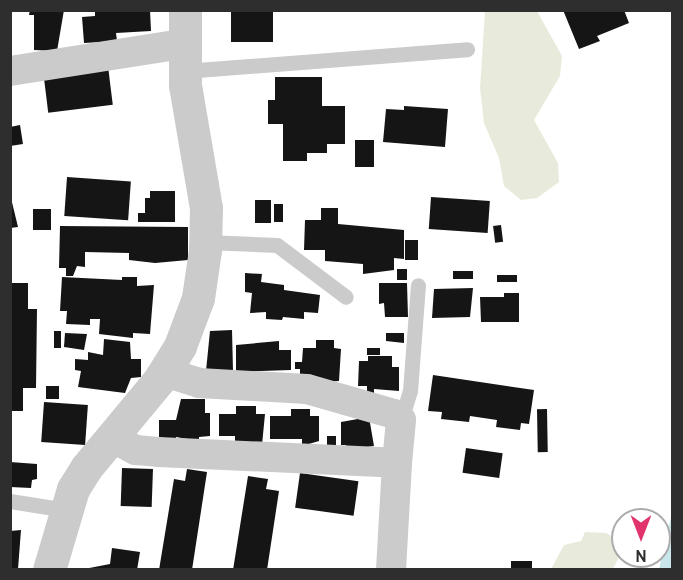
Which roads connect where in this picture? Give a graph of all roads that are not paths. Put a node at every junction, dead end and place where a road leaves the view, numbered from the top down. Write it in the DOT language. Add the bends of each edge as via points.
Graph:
graph roads {
  1 [pos="185,10"];
  2 [pos="467,49"];
  3 [pos="183,58"];
  4 [pos="10,71"];
  5 [pos="205,242"];
  6 [pos="418,285"];
  7 [pos="346,297"];
  8 [pos="164,372"];
  9 [pos="401,420"];
  10 [pos="113,438"];
  11 [pos="398,463"];
  12 [pos="10,501"];
  13 [pos="66,510"];
  14 [pos="50,570"];
  15 [pos="391,570"];
  1 -- 3 [label="street"];
  2 -- 3 [label="lane"];
  3 -- 4 [label="street"];
  3 -- 5 [label="street" via="206,208"];
  5 -- 7 [label="lane" via="276,245"];
  5 -- 8 [label="street" via="198,298 180,346"];
  6 -- 9 [label="lane" via="410,391"];
  8 -- 9 [label="street" via="199,383 307,389 394,414"];
  8 -- 10 [label="street"];
  9 -- 11 [label="street"];
  10 -- 11 [label="street" via="136,450 158,452"];
  10 -- 13 [label="street" via="86,468"];
  11 -- 15 [label="street"];
  12 -- 13 [label="lane"];
  13 -- 14 [label="street"];
}
